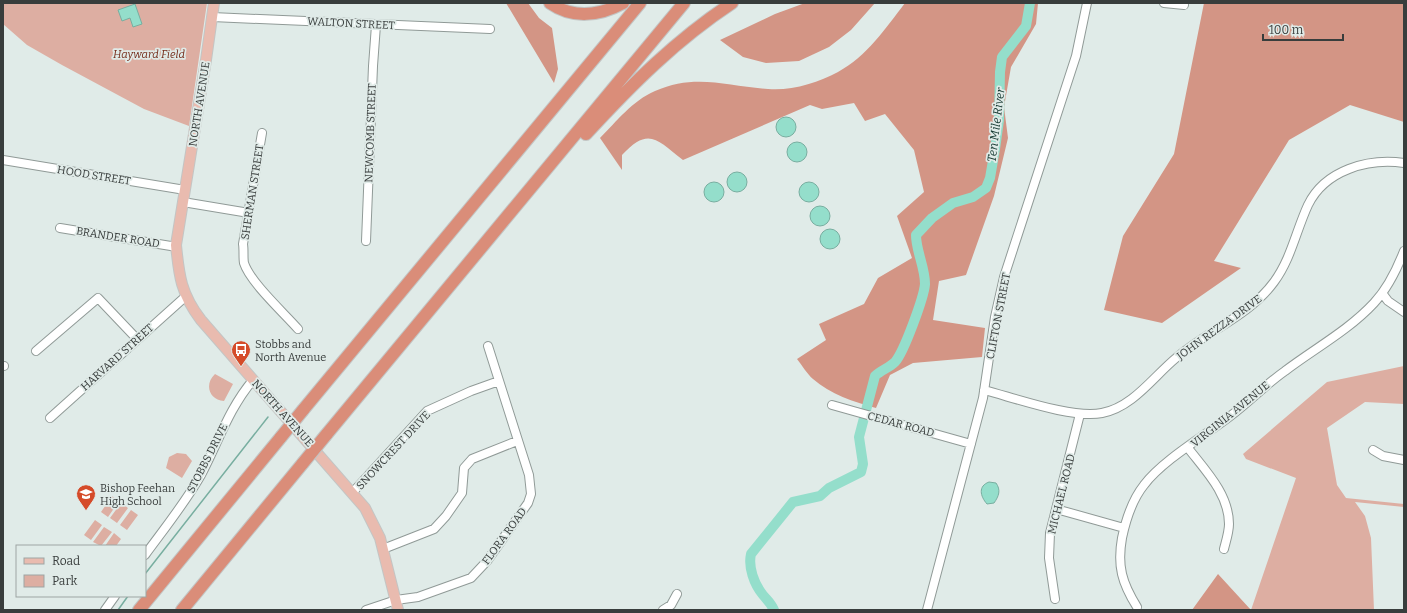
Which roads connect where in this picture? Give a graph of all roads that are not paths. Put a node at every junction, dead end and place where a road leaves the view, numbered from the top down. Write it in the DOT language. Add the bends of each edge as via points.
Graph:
graph roads {
  1 [pos="214,3"];
  2 [pos="550,3"];
  3 [pos="623,3"];
  4 [pos="640,3"];
  5 [pos="684,3"];
  6 [pos="732,3"];
  7 [pos="1087,3"];
  8 [pos="1164,3"];
  9 [pos="1184,5"];
  10 [pos="212,17"];
  11 [pos="376,24"];
  12 [pos="490,29"];
  13 [pos="262,133"];
  14 [pos="3,160"];
  15 [pos="554,160"];
  16 [pos="1404,163"];
  17 [pos="185,190"];
  18 [pos="183,202"];
  19 [pos="249,213"];
  20 [pos="60,228"];
  21 [pos="366,241"];
  22 [pos="176,247"];
  23 [pos="1404,251"];
  24 [pos="1382,293"];
  25 [pos="185,297"];
  26 [pos="1404,312"];
  27 [pos="298,328"];
  28 [pos="137,339"];
  29 [pos="488,346"];
  30 [pos="36,351"];
  31 [pos="253,380"];
  32 [pos="499,381"];
  33 [pos="984,390"];
  34 [pos="832,404"];
  35 [pos="1080,414"];
  36 [pos="50,418"];
  37 [pos="517,441"];
  38 [pos="971,444"];
  39 [pos="1188,448"];
  40 [pos="1373,450"];
  41 [pos="1404,460"];
  42 [pos="353,492"];
  43 [pos="1056,509"];
  44 [pos="1124,528"];
  45 [pos="382,549"];
  46 [pos="1224,549"];
  47 [pos="146,554"];
  48 [pos="677,594"];
  49 [pos="114,597"];
  50 [pos="1055,599"];
  51 [pos="397,605"];
  52 [pos="1137,606"];
  53 [pos="105,610"];
  54 [pos="139,610"];
  55 [pos="182,610"];
  56 [pos="366,610"];
  57 [pos="662,610"];
  58 [pos="927,610"];
  1 -- 10 [label="main road, NORTH AVENUE"];
  2 -- 3 [label="highway" via="564,10 584,14 604,11"];
  4 -- 54 [label="highway, bridge"];
  5 -- 15 [label="highway"];
  6 -- 15 [label="highway" via="663,55 585,134"];
  7 -- 33 [label="street, CLIFTON STREET" via="1076,56 1004,277"];
  8 -- 9 [label="street"];
  10 -- 11 [label="street, WALTON STREET"];
  10 -- 17 [label="main road, NORTH AVENUE"];
  11 -- 12 [label="street, WALTON STREET"];
  11 -- 21 [label="street, NEWCOMB STREET"];
  13 -- 19 [label="street, SHERMAN STREET"];
  14 -- 17 [label="street, HOOD STREET"];
  15 -- 55 [label="highway, bridge"];
  16 -- 35 [label="street, JOHN REZZA DRIVE" via="1365,163 1332,178 1309,204 1289,257 1264,294 1176,357 1135,397 1103,413"];
  17 -- 18 [label="main road, NORTH AVENUE"];
  18 -- 19 [label="street"];
  18 -- 22 [label="main road, NORTH AVENUE"];
  19 -- 27 [label="street, SHERMAN STREET" via="243,244 244,263 264,292"];
  20 -- 22 [label="street, BRANDER ROAD"];
  22 -- 25 [label="main road, NORTH AVENUE" via="177,265"];
  23 -- 24 [label="street, VIRGINIA AVENUE"];
  24 -- 26 [label="street"];
  24 -- 39 [label="street, VIRGINIA AVENUE" via="1359,318 1266,384"];
  25 -- 28 [label="street, HARVARD STREET"];
  25 -- 31 [label="main road, NORTH AVENUE" via="200,320"];
  28 -- 30 [label="street" via="98,298 75,315"];
  28 -- 36 [label="street, HARVARD STREET"];
  29 -- 32 [label="street, FLORA ROAD"];
  31 -- 42 [label="main road, NORTH AVENUE"];
  31 -- 47 [label="street, STOBBS DRIVE" via="242,392 230,413 200,477"];
  32 -- 37 [label="street, FLORA ROAD"];
  32 -- 42 [label="street, SNOWCREST DRIVE" via="427,411"];
  33 -- 35 [label="street, JOHN REZZA DRIVE"];
  33 -- 38 [label="street, CLIFTON STREET"];
  34 -- 38 [label="street, CEDAR ROAD"];
  35 -- 43 [label="street, MICHAEL ROAD"];
  37 -- 45 [label="street" via="472,459 464,468 462,493 434,529"];
  37 -- 51 [label="street, FLORA ROAD" via="529,475 531,494 519,517 487,561 464,582"];
  38 -- 58 [label="street, CLIFTON STREET"];
  39 -- 44 [label="street, VIRGINIA AVENUE" via="1144,484 1134,500"];
  39 -- 46 [label="street" via="1223,498 1229,524"];
  40 -- 41 [label="street" via="1383,456"];
  42 -- 45 [label="main road, NORTH AVENUE" via="370,516"];
  43 -- 44 [label="street"];
  43 -- 50 [label="street, MICHAEL ROAD" via="1050,533 1049,558"];
  44 -- 52 [label="street, VIRGINIA AVENUE" via="1120,563 1122,576 1126,590"];
  45 -- 51 [label="main road, NORTH AVENUE"];
  48 -- 57 [label="street" via="671,605"];
  49 -- 53 [label="street"];
  51 -- 56 [label="street, FLORA ROAD"];
}
